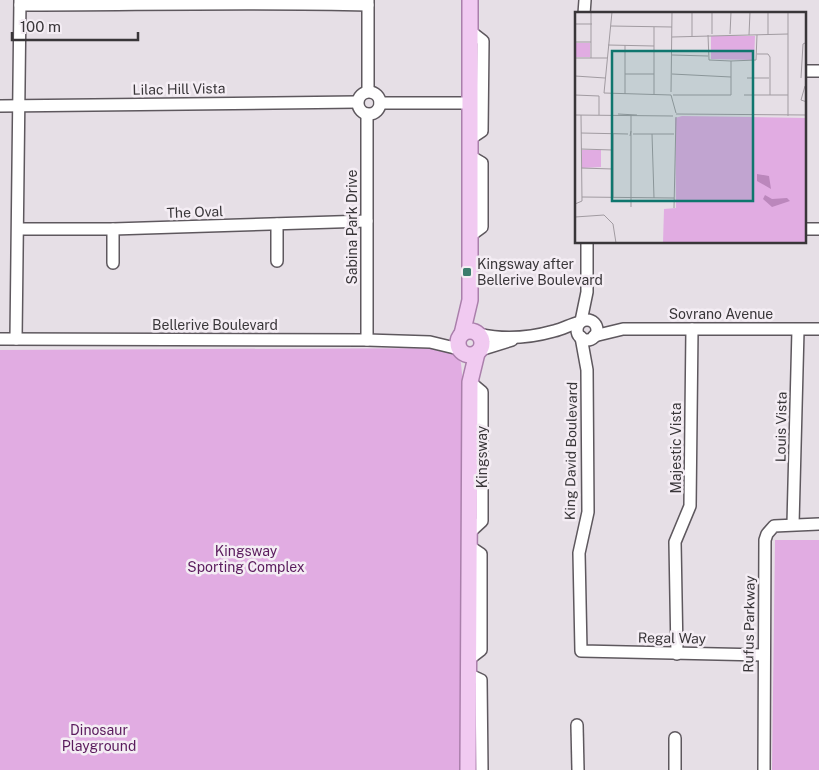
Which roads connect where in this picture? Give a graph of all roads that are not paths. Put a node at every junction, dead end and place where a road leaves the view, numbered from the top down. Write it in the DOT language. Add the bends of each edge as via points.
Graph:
graph roads {
  1 [pos="470,0"];
  2 [pos="280,1"];
  3 [pos="20,2"];
  4 [pos="368,2"];
  5 [pos="177,3"];
  6 [pos="470,31"];
  7 [pos="806,71"];
  8 [pos="819,71"];
  9 [pos="368,91"];
  10 [pos="357,102"];
  11 [pos="380,103"];
  12 [pos="470,103"];
  13 [pos="0,106"];
  14 [pos="20,106"];
  15 [pos="368,114"];
  16 [pos="470,139"];
  17 [pos="367,222"];
  18 [pos="277,224"];
  19 [pos="18,229"];
  20 [pos="113,229"];
  21 [pos="806,229"];
  22 [pos="819,229"];
  23 [pos="587,244"];
  24 [pos="277,261"];
  25 [pos="113,263"];
  26 [pos="587,292"];
  27 [pos="581,322"];
  28 [pos="692,329"];
  29 [pos="819,329"];
  30 [pos="594,330"];
  31 [pos="798,330"];
  32 [pos="555,331"];
  33 [pos="521,337"];
  34 [pos="580,337"];
  35 [pos="0,339"];
  36 [pos="16,339"];
  37 [pos="367,340"];
  38 [pos="466,340"];
  39 [pos="479,352"];
  40 [pos="587,370"];
  41 [pos="470,380"];
  42 [pos="794,524"];
  43 [pos="819,524"];
  44 [pos="581,651"];
  45 [pos="676,654"];
  46 [pos="764,655"];
  47 [pos="468,667"];
  48 [pos="577,725"];
  49 [pos="675,738"];
  50 [pos="468,770"];
  51 [pos="482,770"];
  52 [pos="578,770"];
  53 [pos="675,770"];
  54 [pos="764,770"];
  1 -- 6 [label="main road, Kingsway"];
  2 -- 4 [label="street"];
  2 -- 5 [label="street"];
  3 -- 5 [label="street"];
  3 -- 14 [label="street"];
  4 -- 9 [label="street"];
  6 -- 12 [label="main road, Kingsway"];
  6 -- 16 [label="street" via="483,41 482,131"];
  7 -- 8 [label="street"];
  9 -- 10 [label="street" via="361,94"];
  9 -- 11 [label="street" via="375,93"];
  10 -- 14 [label="street, Lilac Hill Vista"];
  10 -- 15 [label="street" via="360,110"];
  11 -- 12 [label="street"];
  11 -- 15 [label="street" via="377,110"];
  12 -- 16 [label="main road, Kingsway"];
  13 -- 14 [label="street, Lilac Hill Vista"];
  14 -- 19 [label="street"];
  15 -- 17 [label="street, Sabina Park Drive"];
  16 -- 38 [label="main road, Kingsway" via="470,300"];
  17 -- 18 [label="street, The Oval"];
  17 -- 37 [label="street, Sabina Park Drive"];
  18 -- 20 [label="street, The Oval"];
  18 -- 24 [label="street"];
  19 -- 20 [label="street, The Oval"];
  19 -- 36 [label="street"];
  20 -- 25 [label="street"];
  21 -- 22 [label="street"];
  23 -- 26 [label="street, King David Boulevard"];
  26 -- 27 [label="street, King David Boulevard"];
  26 -- 30 [label="street, King David Boulevard"];
  27 -- 30 [label="street" via="588,320"];
  27 -- 32 [label="street"];
  27 -- 34 [label="street" via="577,329"];
  28 -- 30 [label="street, Sovrano Avenue"];
  28 -- 31 [label="street, Sovrano Avenue"];
  28 -- 45 [label="street, Majestic Vista" via="690,506 675,542"];
  29 -- 31 [label="street, Sovrano Avenue"];
  30 -- 34 [label="street" via="587,339"];
  30 -- 40 [label="street, King David Boulevard"];
  31 -- 42 [label="street, Louis Vista"];
  32 -- 33 [label="street"];
  32 -- 34 [label="street"];
  33 -- 38 [label="street"];
  33 -- 39 [label="street"];
  34 -- 40 [label="street, King David Boulevard"];
  35 -- 36 [label="street, Bellerive Boulevard"];
  36 -- 37 [label="street, Bellerive Boulevard"];
  37 -- 38 [label="street, Bellerive Boulevard"];
  38 -- 39 [label="main road, Kingsway" via="482,344"];
  38 -- 41 [label="main road, Kingsway"];
  39 -- 41 [label="main road, Kingsway"];
  40 -- 44 [label="street, King David Boulevard" via="588,512 579,552"];
  41 -- 47 [label="main road, Kingsway"];
  42 -- 43 [label="street, Rufus Parkway"];
  42 -- 46 [label="street, Rufus Parkway" via="774,526 765,540"];
  44 -- 45 [label="street, Regal Way"];
  45 -- 46 [label="street, Regal Way"];
  46 -- 54 [label="street, Rufus Parkway"];
  47 -- 50 [label="main road, Kingsway"];
  47 -- 51 [label="street" via="481,680"];
  48 -- 52 [label="street"];
  49 -- 53 [label="street"];
}
